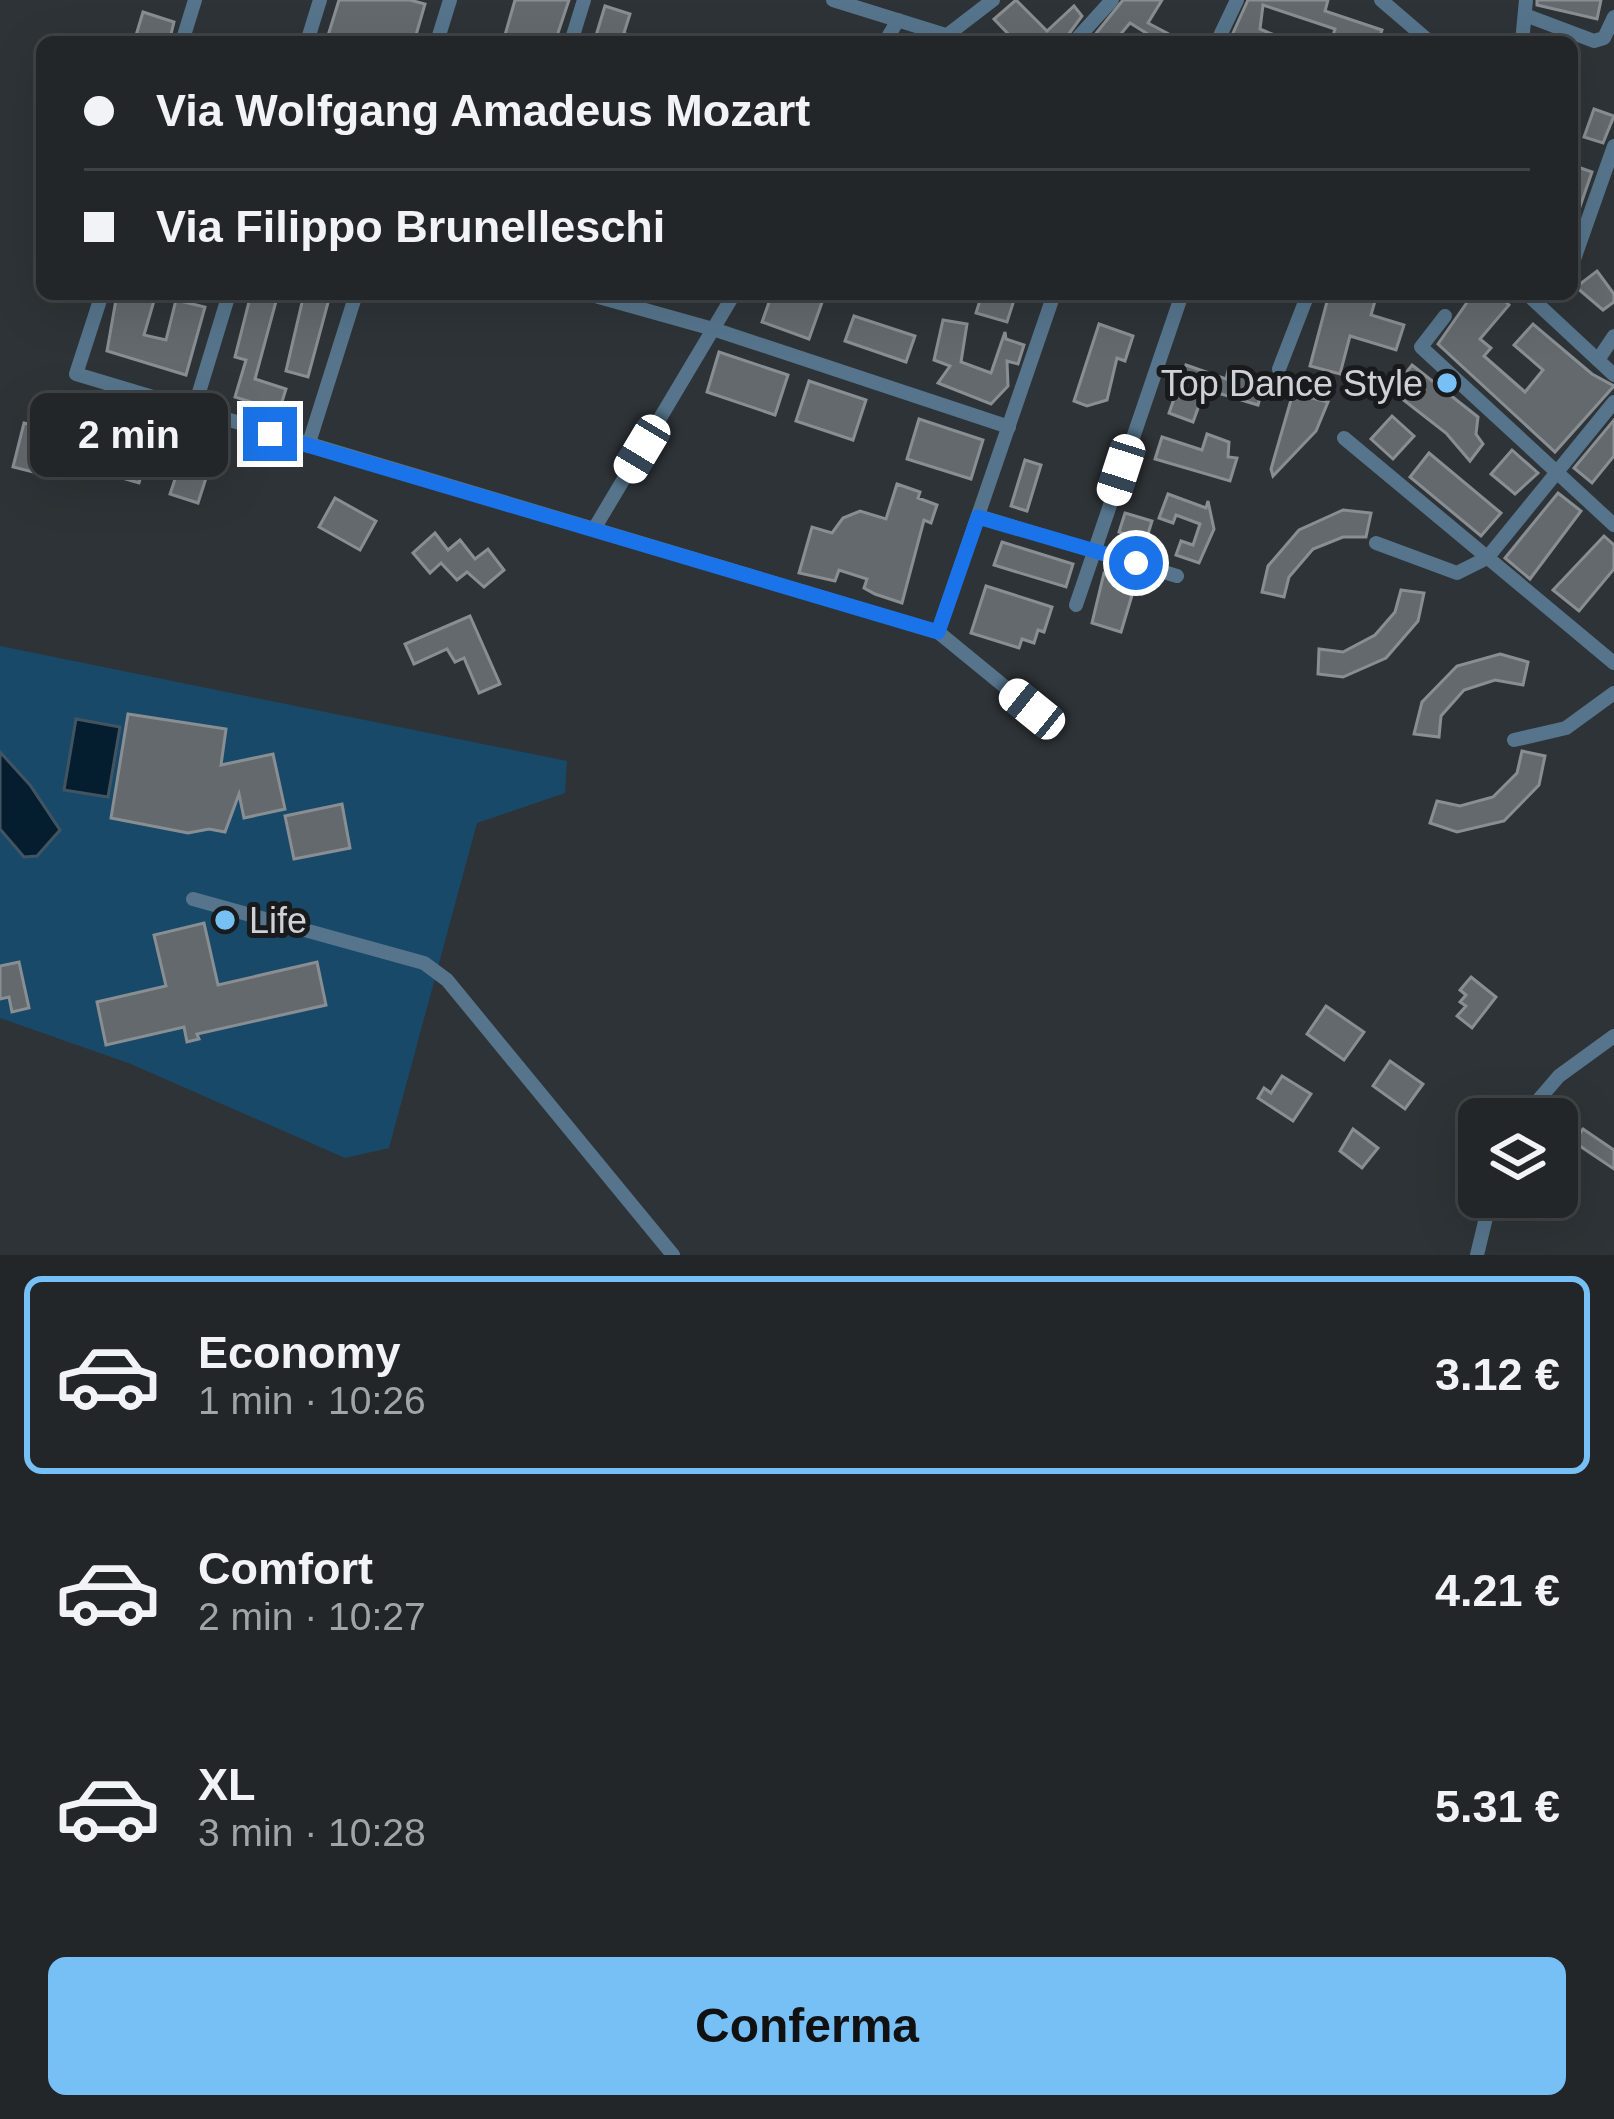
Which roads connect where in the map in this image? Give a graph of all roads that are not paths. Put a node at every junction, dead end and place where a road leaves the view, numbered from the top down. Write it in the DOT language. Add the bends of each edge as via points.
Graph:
graph roads {
  1 [pos="195,0"];
  2 [pos="320,0"];
  3 [pos="450,0"];
  4 [pos="584,0"];
  5 [pos="833,0"];
  6 [pos="992,0"];
  7 [pos="1112,0"];
  8 [pos="1237,0"];
  9 [pos="1381,0"];
  10 [pos="1525,8"];
  11 [pos="1614,17"];
  12 [pos="898,20"];
  13 [pos="184,36"];
  14 [pos="310,36"];
  15 [pos="438,36"];
  16 [pos="574,36"];
  17 [pos="889,36"];
  18 [pos="946,36"];
  19 [pos="1079,36"];
  20 [pos="1220,36"];
  21 [pos="1423,36"];
  22 [pos="1614,146"];
  23 [pos="1578,248"];
  24 [pos="100,300"];
  25 [pos="228,300"];
  26 [pos="354,300"];
  27 [pos="609,300"];
  28 [pos="730,300"];
  29 [pos="1052,300"];
  30 [pos="1180,300"];
  31 [pos="1306,300"];
  32 [pos="1533,300"];
  33 [pos="1549,300"];
  34 [pos="1542,308"];
  35 [pos="1445,316"];
  36 [pos="713,329"];
  37 [pos="1614,336"];
  38 [pos="1598,360"];
  39 [pos="1279,369"];
  40 [pos="1614,375"];
  41 [pos="1614,402"];
  42 [pos="193,412"];
  43 [pos="1009,427"];
  44 [pos="1344,439"];
  45 [pos="308,446"];
  46 [pos="1555,471"];
  47 [pos="978,517"];
  48 [pos="1614,525"];
  49 [pos="594,529"];
  50 [pos="1376,543"];
  51 [pos="1094,551"];
  52 [pos="1487,558"];
  53 [pos="1177,576"];
  54 [pos="1076,605"];
  55 [pos="938,632"];
  56 [pos="1614,663"];
  57 [pos="1614,693"];
  58 [pos="1032,709"];
  59 [pos="1514,740"];
  60 [pos="193,899"];
  61 [pos="1614,1036"];
  62 [pos="1538,1098"];
  63 [pos="1486,1218"];
  64 [pos="673,1255"];
  65 [pos="1477,1255"];
  1 -- 13 [label="street"];
  2 -- 14 [label="street"];
  3 -- 15 [label="street"];
  4 -- 16 [label="street"];
  5 -- 12 [label="street"];
  6 -- 18 [label="street"];
  7 -- 19 [label="street"];
  8 -- 20 [label="street"];
  9 -- 21 [label="street"];
  10 -- 11 [label="street" via="1594,40 1604,38"];
  12 -- 17 [label="street"];
  12 -- 18 [label="street"];
  22 -- 23 [label="street"];
  24 -- 42 [label="street" via="76,374"];
  25 -- 42 [label="street"];
  26 -- 45 [label="street"];
  27 -- 36 [label="street"];
  28 -- 36 [label="street"];
  29 -- 43 [label="street"];
  30 -- 51 [label="street"];
  31 -- 39 [label="street"];
  32 -- 34 [label="street"];
  33 -- 34 [label="street"];
  34 -- 38 [label="street"];
  35 -- 46 [label="street" via="1421,347"];
  36 -- 43 [label="street"];
  36 -- 49 [label="street"];
  37 -- 38 [label="street"];
  38 -- 40 [label="street"];
  41 -- 46 [label="street"];
  42 -- 45 [label="street"];
  43 -- 47 [label="street"];
  44 -- 52 [label="street"];
  45 -- 49 [label="street"];
  46 -- 48 [label="street"];
  46 -- 52 [label="street"];
  47 -- 51 [label="street"];
  47 -- 55 [label="street"];
  49 -- 55 [label="street"];
  50 -- 52 [label="street" via="1456,573"];
  51 -- 53 [label="street"];
  51 -- 54 [label="street"];
  52 -- 56 [label="street"];
  55 -- 58 [label="street"];
  57 -- 59 [label="street" via="1566,728"];
  60 -- 64 [label="street" via="424,963 447,980"];
  61 -- 62 [label="street"];
  63 -- 65 [label="street"];
}
